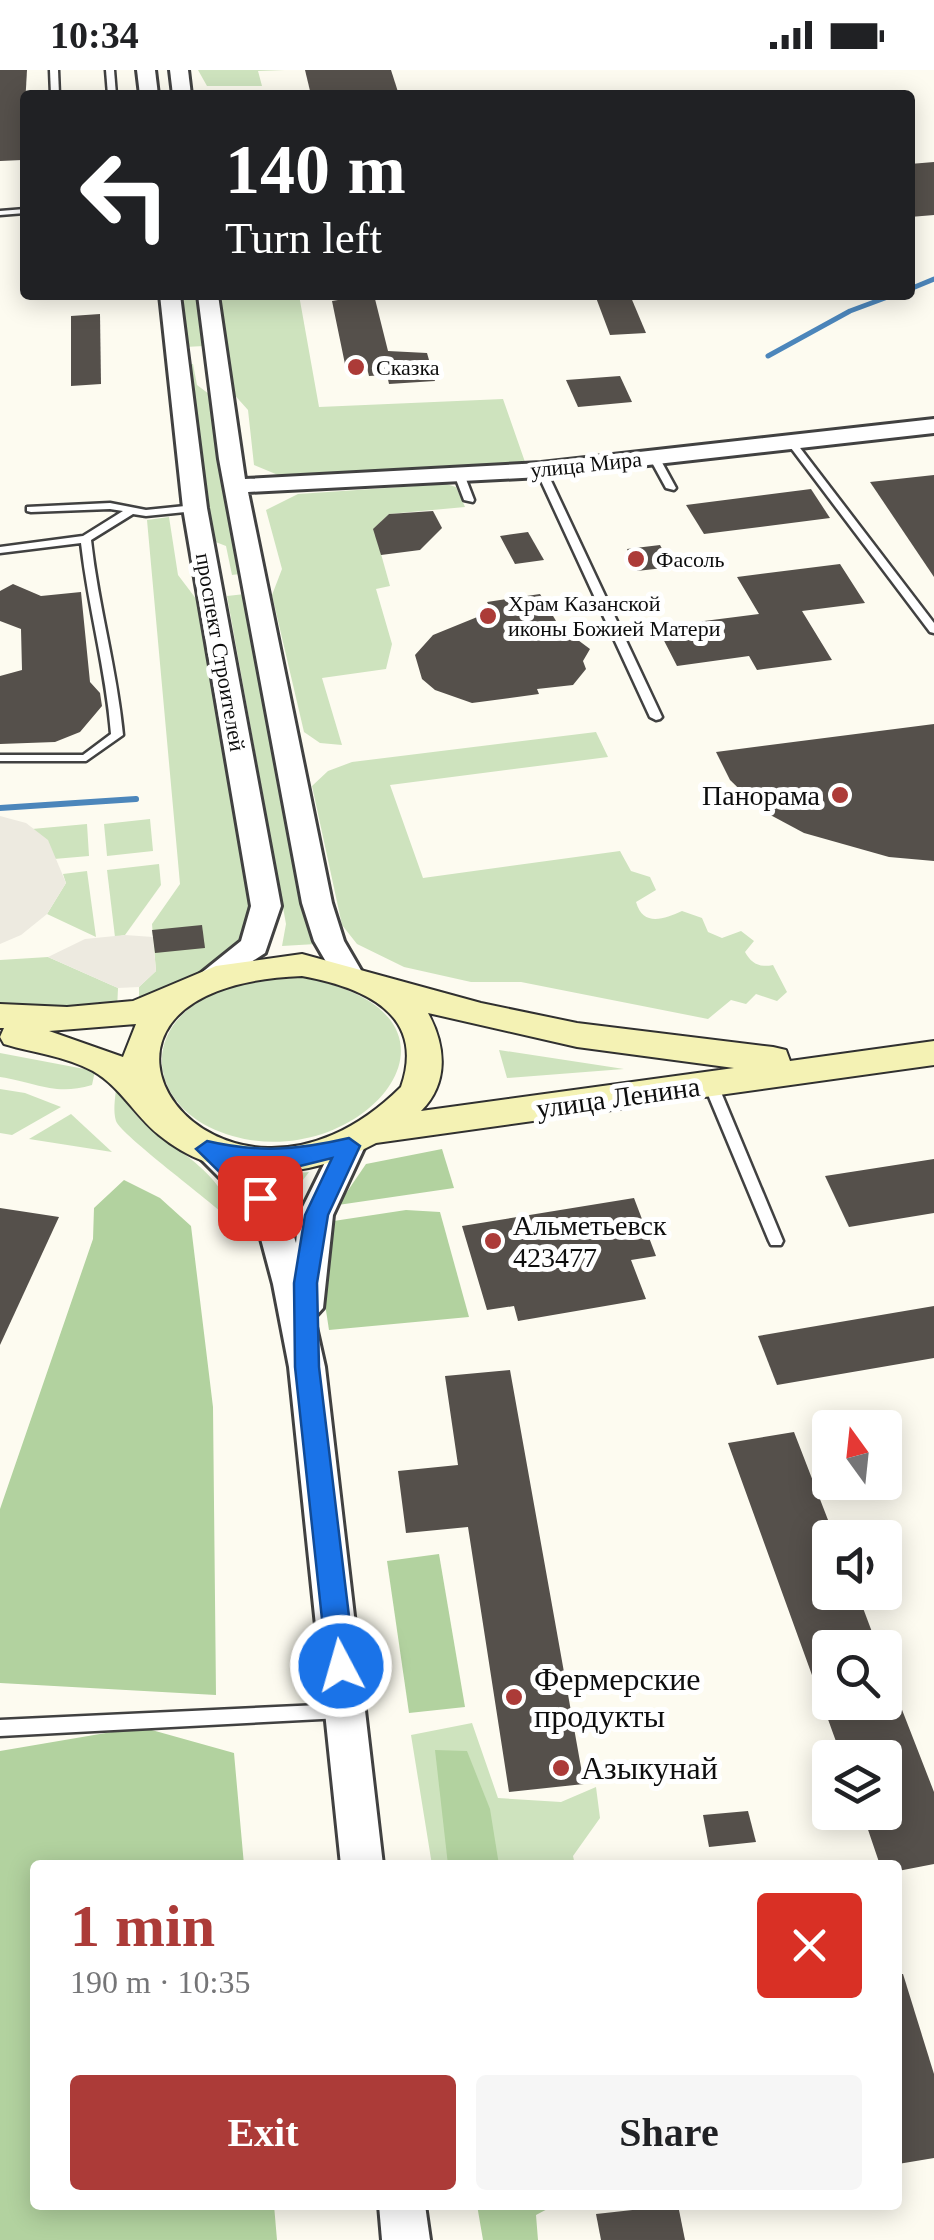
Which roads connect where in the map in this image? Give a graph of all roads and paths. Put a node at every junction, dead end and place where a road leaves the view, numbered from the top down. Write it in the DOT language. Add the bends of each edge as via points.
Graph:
graph roads {
  1 [pos="171,300"];
  2 [pos="209,300"];
  3 [pos="215,354"];
  4 [pos="178,355"];
  5 [pos="934,426"];
  6 [pos="791,442"];
  7 [pos="654,457"];
  8 [pos="541,470"];
  9 [pos="459,474"];
  10 [pos="236,486"];
  11 [pos="671,488"];
  12 [pos="469,500"];
  13 [pos="196,508"];
  14 [pos="32,509"];
  15 [pos="132,510"];
  16 [pos="86,539"];
  17 [pos="0,550"];
  18 [pos="257,583"];
  19 [pos="210,588"];
  20 [pos="934,630"];
  21 [pos="656,718"];
  22 [pos="0,758"];
  23 [pos="347,972"];
  24 [pos="382,988"];
  25 [pos="190,991"];
  26 [pos="0,1016"];
  27 [pos="0,1032"];
  28 [pos="934,1053"];
  29 [pos="866,1064"];
  30 [pos="711,1084"];
  31 [pos="145,1098"];
  32 [pos="360,1139"];
  33 [pos="207,1149"];
  34 [pos="776,1241"];
  35 [pos="307,1367"];
  36 [pos="347,1710"];
  37 [pos="0,1728"];
  38 [pos="362,1860"];
  39 [pos="403,2210"];
  40 [pos="406,2240"];
  1 -- 4 [label="street, проспект Строителей"];
  2 -- 3 [label="street, проспект Строителей"];
  3 -- 4 [label="street"];
  3 -- 10 [label="street, проспект Строителей"];
  4 -- 13 [label="street, проспект Строителей"];
  5 -- 6 [label="street, улица Мира"];
  6 -- 7 [label="street, улица Мира"];
  6 -- 20 [label="lane"];
  7 -- 8 [label="street, улица Мира"];
  7 -- 11 [label="lane"];
  8 -- 9 [label="street, улица Мира"];
  8 -- 21 [label="lane"];
  9 -- 10 [label="street, улица Мира"];
  9 -- 12 [label="lane"];
  10 -- 18 [label="street, проспект Строителей"];
  13 -- 15 [label="lane"];
  13 -- 19 [label="street, проспект Строителей"];
  14 -- 15 [label="lane"];
  15 -- 16 [label="lane"];
  16 -- 17 [label="lane"];
  16 -- 22 [label="lane" via="117,735 86,758"];
  18 -- 19 [label="street"];
  18 -- 23 [label="street, проспект Строителей" via="317,902"];
  19 -- 25 [label="street, проспект Строителей" via="266,906 255,946"];
  23 -- 24 [label="main road"];
  23 -- 25 [label="main road" via="254,967"];
  24 -- 29 [label="main road, улица Ленина" via="491,1020 696,1054"];
  24 -- 32 [label="main road" via="408,1009 424,1040 426,1068 416,1094"];
  25 -- 26 [label="main road" via="144,1012 108,1018"];
  25 -- 31 [label="main road" via="144,1038 138,1066"];
  27 -- 31 [label="main road" via="104,1061"];
  28 -- 29 [label="main road, улица Ленина"];
  29 -- 30 [label="main road, улица Ленина"];
  30 -- 32 [label="main road, улица Ленина"];
  30 -- 34 [label="lane"];
  31 -- 33 [label="main road" via="171,1129"];
  32 -- 33 [label="main road" via="296,1159"];
  32 -- 35 [label="street" via="315,1219 306,1283"];
  33 -- 35 [label="street" via="260,1198 273,1220"];
  35 -- 36 [label="street"];
  36 -- 37 [label="lane"];
  36 -- 38 [label="street"];
  39 -- 40 [label="street"];
}
